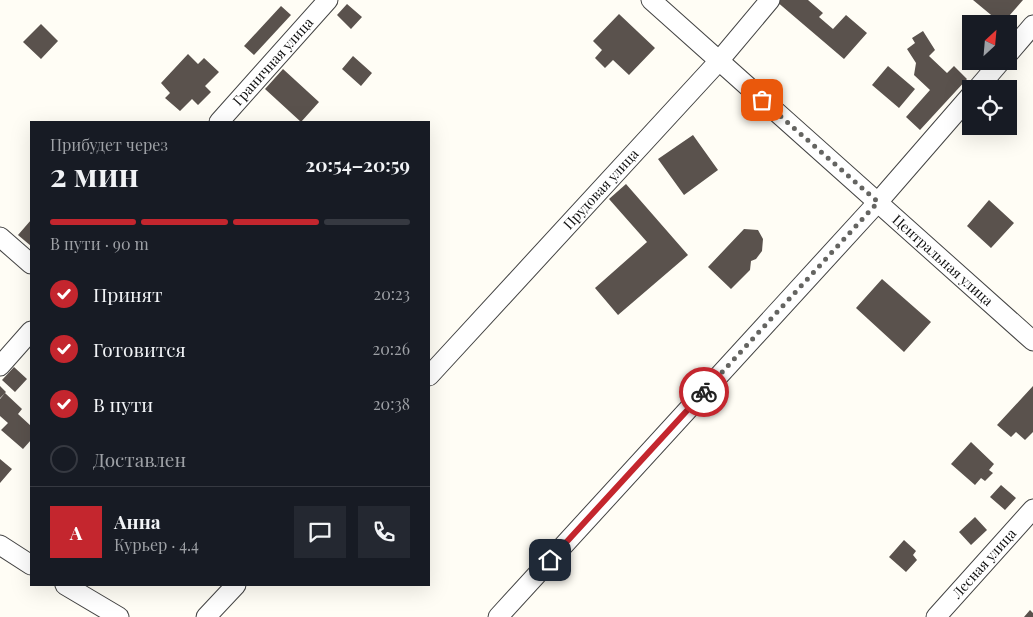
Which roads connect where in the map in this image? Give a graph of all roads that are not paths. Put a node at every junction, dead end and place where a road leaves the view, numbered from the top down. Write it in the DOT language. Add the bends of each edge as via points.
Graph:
graph roads {
  1 [pos="328,0"];
  2 [pos="651,0"];
  3 [pos="770,0"];
  4 [pos="1033,25"];
  5 [pos="1018,42"];
  6 [pos="718,62"];
  7 [pos="993,70"];
  8 [pos="985,80"];
  9 [pos="962,105"];
  10 [pos="219,121"];
  11 [pos="878,202"];
  12 [pos="0,237"];
  13 [pos="30,263"];
  14 [pos="30,332"];
  15 [pos="1033,341"];
  16 [pos="0,366"];
  17 [pos="430,375"];
  18 [pos="1033,509"];
  19 [pos="0,544"];
  20 [pos="30,564"];
  21 [pos="67,586"];
  22 [pos="235,586"];
  23 [pos="119,617"];
  24 [pos="206,617"];
  25 [pos="498,617"];
  26 [pos="936,617"];
  1 -- 10 [label="street, Граничная улица"];
  2 -- 6 [label="street, Центральная улица"];
  3 -- 6 [label="street, Прудовая улица"];
  4 -- 5 [label="street"];
  6 -- 11 [label="street, Центральная улица"];
  6 -- 17 [label="street, Прудовая улица"];
  7 -- 8 [label="street"];
  9 -- 11 [label="street"];
  11 -- 15 [label="street, Центральная улица"];
  11 -- 25 [label="street"];
  12 -- 13 [label="street"];
  14 -- 16 [label="street"];
  18 -- 26 [label="street, Лесная улица"];
  19 -- 20 [label="street"];
  21 -- 23 [label="street"];
  22 -- 24 [label="street"];
}
